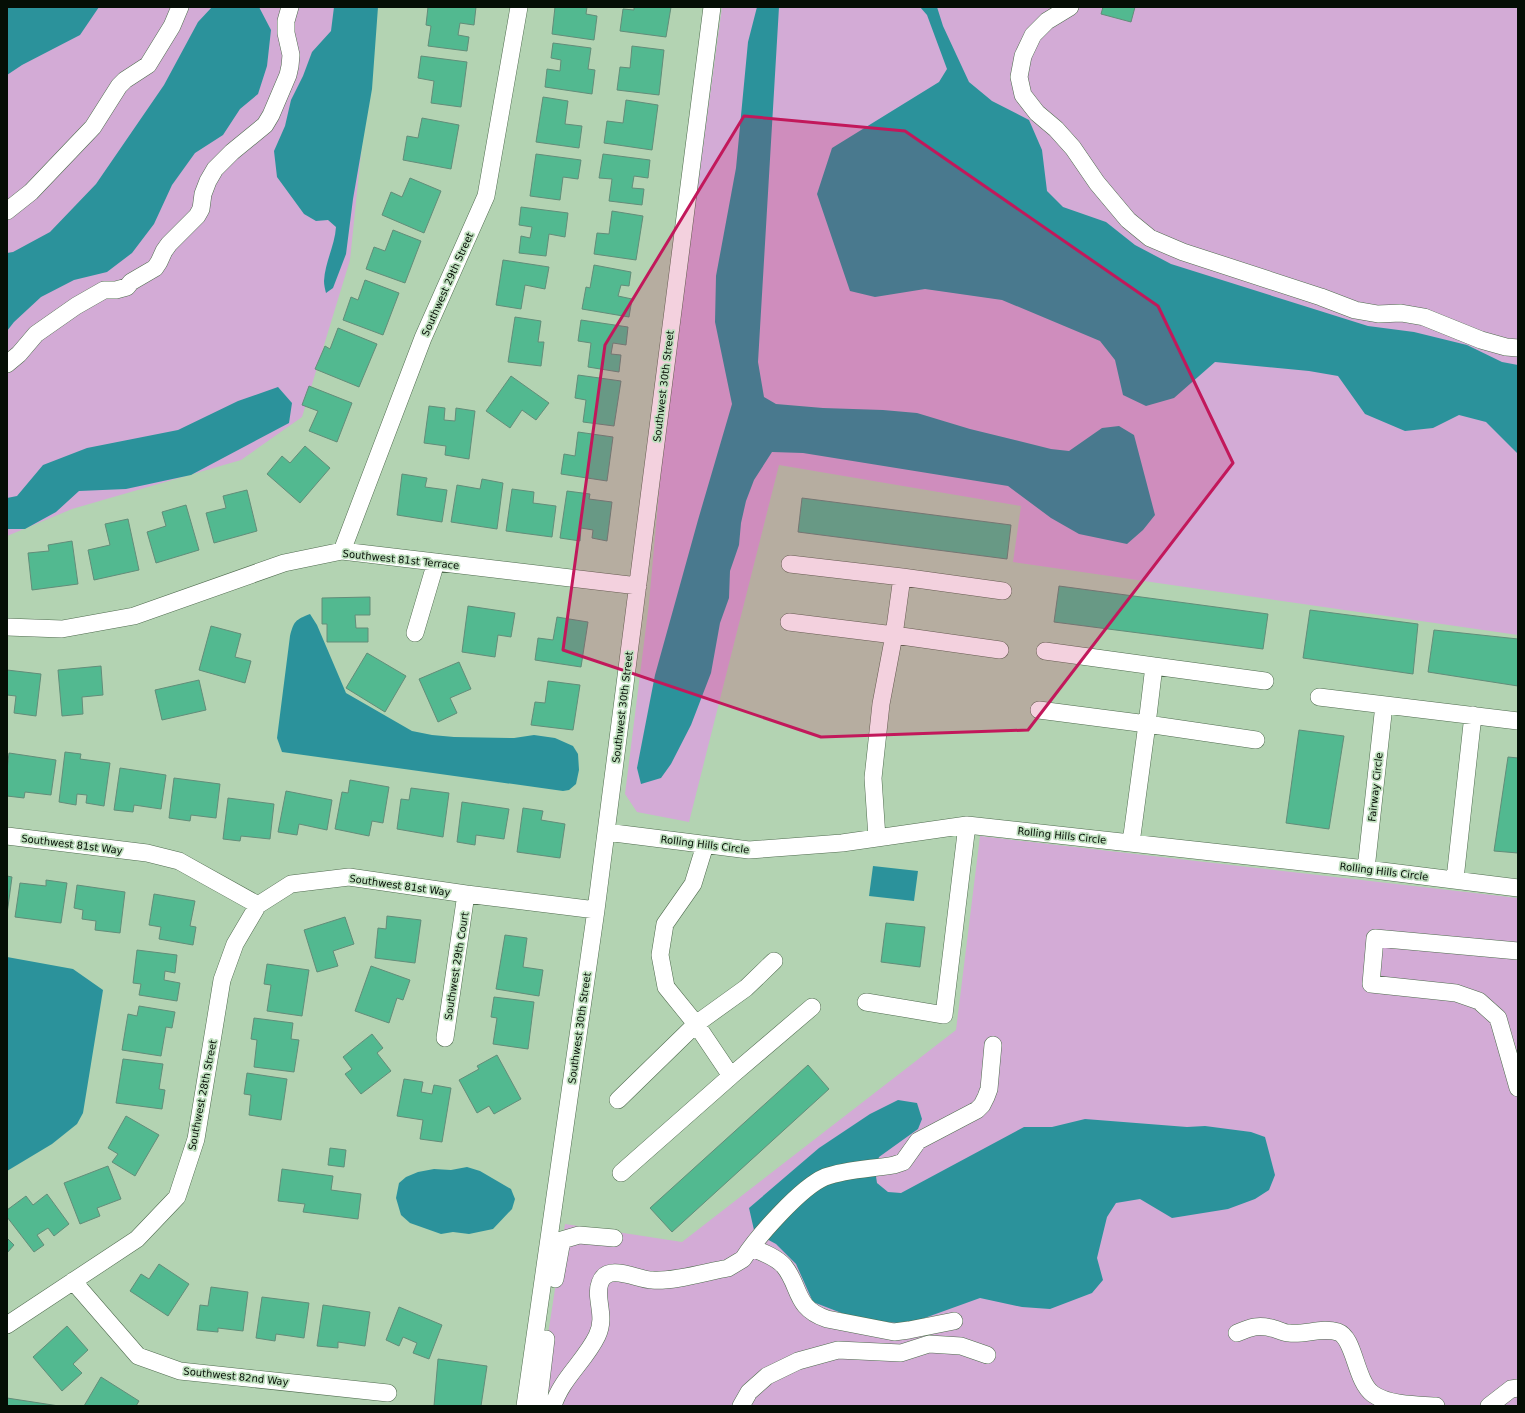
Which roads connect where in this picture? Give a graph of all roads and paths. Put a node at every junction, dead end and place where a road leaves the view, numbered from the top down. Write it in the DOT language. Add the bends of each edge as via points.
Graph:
graph roads {
  1 [pos="180,7"];
  2 [pos="290,7"];
  3 [pos="519,7"];
  4 [pos="712,7"];
  5 [pos="1070,7"];
  6 [pos="7,211"];
  7 [pos="1518,348"];
  8 [pos="7,364"];
  9 [pos="342,551"];
  10 [pos="436,562"];
  11 [pos="790,564"];
  12 [pos="902,577"];
  13 [pos="638,586"];
  14 [pos="1003,591"];
  15 [pos="789,622"];
  16 [pos="7,627"];
  17 [pos="415,633"];
  18 [pos="894,635"];
  19 [pos="1000,650"];
  20 [pos="1045,651"];
  21 [pos="1154,666"];
  22 [pos="1265,681"];
  23 [pos="1319,696"];
  24 [pos="1384,704"];
  25 [pos="1039,710"];
  26 [pos="1473,716"];
  27 [pos="1518,721"];
  28 [pos="1148,724"];
  29 [pos="1256,740"];
  30 [pos="967,825"];
  31 [pos="606,832"];
  32 [pos="7,836"];
  33 [pos="878,838"];
  34 [pos="1131,843"];
  35 [pos="705,844"];
  36 [pos="1366,869"];
  37 [pos="1455,880"];
  38 [pos="1518,888"];
  39 [pos="466,894"];
  40 [pos="258,905"];
  41 [pos="596,910"];
  42 [pos="1518,950"];
  43 [pos="774,961"];
  44 [pos="866,1002"];
  45 [pos="812,1007"];
  46 [pos="696,1024"];
  47 [pos="445,1038"];
  48 [pos="993,1045"];
  49 [pos="731,1076"];
  50 [pos="1518,1088"];
  51 [pos="618,1100"];
  52 [pos="621,1173"];
  53 [pos="614,1238"];
  54 [pos="755,1244"];
  55 [pos="73,1281"];
  56 [pos="954,1321"];
  57 [pos="7,1326"];
  58 [pos="1236,1333"];
  59 [pos="987,1355"];
  60 [pos="1518,1388"];
  61 [pos="388,1392"];
  62 [pos="525,1406"];
  63 [pos="538,1406"];
  64 [pos="553,1406"];
  65 [pos="741,1406"];
  66 [pos="1436,1406"];
  67 [pos="1489,1406"];
  1 -- 6 [label="street" via="172,26 148,65 119,86 93,126 31,192"];
  2 -- 8 [label="street" via="286,21 290,66 271,115 265,125 215,169 208,180 197,216 169,244 155,268 127,287 104,290 76,306 36,334"];
  3 -- 9 [label="street, Southwest 29th Street" via="486,196 423,338"];
  4 -- 13 [label="street, Southwest 30th Street"];
  5 -- 7 [label="street" via="1047,20 1033,34 1020,70 1023,95 1072,148 1096,183 1128,220 1150,238 1183,252 1355,310 1424,317 1481,340"];
  9 -- 10 [label="street, Southwest 81st Terrace"];
  9 -- 16 [label="street, Southwest 81st Terrace" via="284,563 134,616 62,629"];
  10 -- 13 [label="street, Southwest 81st Terrace"];
  10 -- 17 [label="street"];
  11 -- 12 [label="street"];
  12 -- 14 [label="street"];
  12 -- 18 [label="street"];
  13 -- 31 [label="street, Southwest 30th Street"];
  15 -- 18 [label="street"];
  18 -- 19 [label="street"];
  18 -- 33 [label="street" via="873,778"];
  20 -- 21 [label="street"];
  21 -- 22 [label="street"];
  21 -- 28 [label="street"];
  23 -- 24 [label="street"];
  24 -- 26 [label="street"];
  24 -- 36 [label="street, Fairway Circle"];
  25 -- 28 [label="street"];
  26 -- 27 [label="street"];
  26 -- 37 [label="street"];
  28 -- 29 [label="street"];
  28 -- 34 [label="street"];
  30 -- 33 [label="street, Rolling Hills Circle"];
  30 -- 34 [label="street, Rolling Hills Circle"];
  30 -- 44 [label="street" via="944,1015"];
  31 -- 35 [label="street, Rolling Hills Circle"];
  31 -- 41 [label="street, Southwest 30th Street"];
  32 -- 40 [label="street, Southwest 81st Way" via="147,853 179,861"];
  33 -- 35 [label="street, Rolling Hills Circle" via="749,850"];
  34 -- 36 [label="street, Rolling Hills Circle"];
  35 -- 46 [label="street" via="693,884 665,924 660,955 666,987"];
  36 -- 37 [label="street, Rolling Hills Circle"];
  37 -- 38 [label="street, Rolling Hills Circle"];
  39 -- 40 [label="street, Southwest 81st Way" via="349,877 291,884"];
  39 -- 41 [label="street, Southwest 81st Way"];
  39 -- 47 [label="street, Southwest 29th Court"];
  40 -- 55 [label="street, Southwest 28th Street" via="235,944 222,980 196,1139 177,1197 137,1238"];
  41 -- 62 [label="street, Southwest 30th Street"];
  42 -- 50 [label="street" via="1375,938 1371,984 1456,993 1479,1001 1498,1018"];
  43 -- 46 [label="street" via="746,988"];
  45 -- 49 [label="street"];
  46 -- 49 [label="street"];
  46 -- 51 [label="street"];
  48 -- 54 [label="street" via="989,1089 977,1110 918,1141 903,1162 823,1178 791,1203"];
  49 -- 52 [label="street"];
  53 -- 63 [label="street" via="579,1235 562,1240 548,1318"];
  54 -- 56 [label="street" via="783,1265 803,1303 822,1318 894,1332"];
  54 -- 64 [label="street" via="742,1259 728,1268 664,1280 643,1279 620,1272 602,1277 598,1292 600,1329"];
  55 -- 57 [label="street, Southwest 28th Street"];
  55 -- 61 [label="street, Southwest 82nd Way" via="138,1356 180,1371"];
  58 -- 66 [label="street" via="1260,1326 1288,1333 1328,1330 1340,1333 1349,1343 1362,1382 1372,1394 1387,1401"];
  59 -- 65 [label="street" via="961,1346 929,1344 901,1353 838,1350 798,1361 767,1376 749,1392"];
  60 -- 67 [label="street" via="1511,1389"];
}
